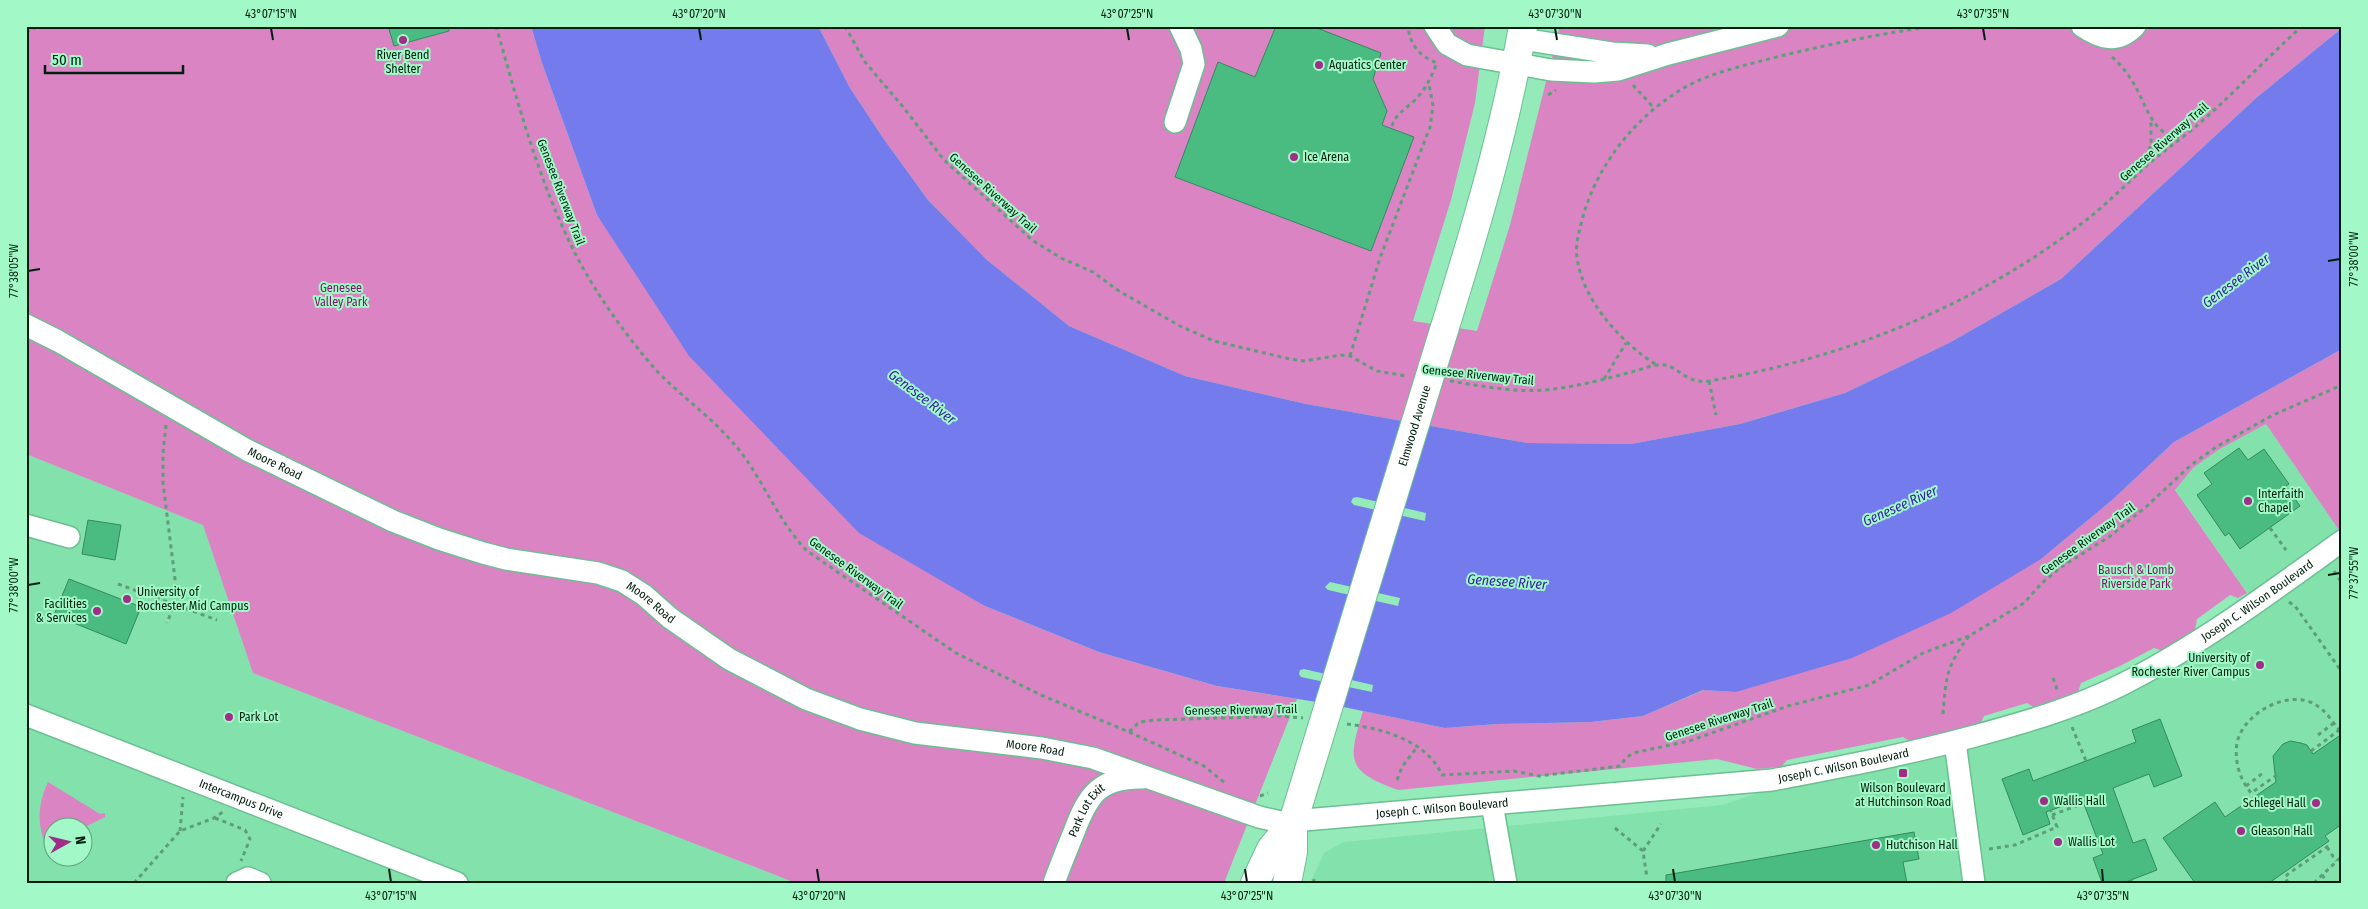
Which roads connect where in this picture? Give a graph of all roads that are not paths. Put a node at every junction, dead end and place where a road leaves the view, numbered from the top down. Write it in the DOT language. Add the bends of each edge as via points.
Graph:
graph roads {
  1 [pos="1180,26"];
  2 [pos="1435,26"];
  3 [pos="1778,26"];
  4 [pos="2082,26"];
  5 [pos="2135,26"];
  6 [pos="1520,43"];
  7 [pos="1174,122"];
  8 [pos="26,326"];
  9 [pos="26,525"];
  10 [pos="69,537"];
  11 [pos="2342,541"];
  12 [pos="26,715"];
  13 [pos="1954,742"];
  14 [pos="1151,778"];
  15 [pos="1492,804"];
  16 [pos="1293,822"];
  17 [pos="239,873"];
  18 [pos="260,883"];
  19 [pos="456,883"];
  20 [pos="1054,883"];
  21 [pos="1255,883"];
  22 [pos="1287,883"];
  23 [pos="1506,883"];
  24 [pos="1974,883"];
  1 -- 7 [label="street" via="1194,64"];
  2 -- 6 [label="street" via="1447,44 1483,58"];
  3 -- 6 [label="street" via="1607,72 1559,70"];
  4 -- 5 [label="street" via="2100,37 2110,38 2126,34"];
  6 -- 16 [label="main road, Elmwood Avenue, bridge" via="1482,206"];
  8 -- 14 [label="street, Moore Road" via="289,471 393,521 439,540 506,559 598,573 622,581 729,660 832,710 915,733 1076,754"];
  9 -- 10 [label="street"];
  11 -- 13 [label="street, Joseph C. Wilson Boulevard" via="2206,635 2120,686 2032,720"];
  12 -- 19 [label="street, Intercampus Drive"];
  13 -- 15 [label="street, Joseph C. Wilson Boulevard" via="1772,780"];
  13 -- 24 [label="street"];
  14 -- 16 [label="street, Moore Road" via="1259,817"];
  14 -- 20 [label="street, Park Lot Exit" via="1126,778 1094,792 1084,807"];
  15 -- 16 [label="street, Joseph C. Wilson Boulevard"];
  15 -- 23 [label="street"];
  16 -- 21 [label="main road, Elmwood Avenue" via="1272,849"];
  16 -- 22 [label="main road, Elmwood Avenue" via="1293,852"];
  17 -- 18 [label="street"];
}
